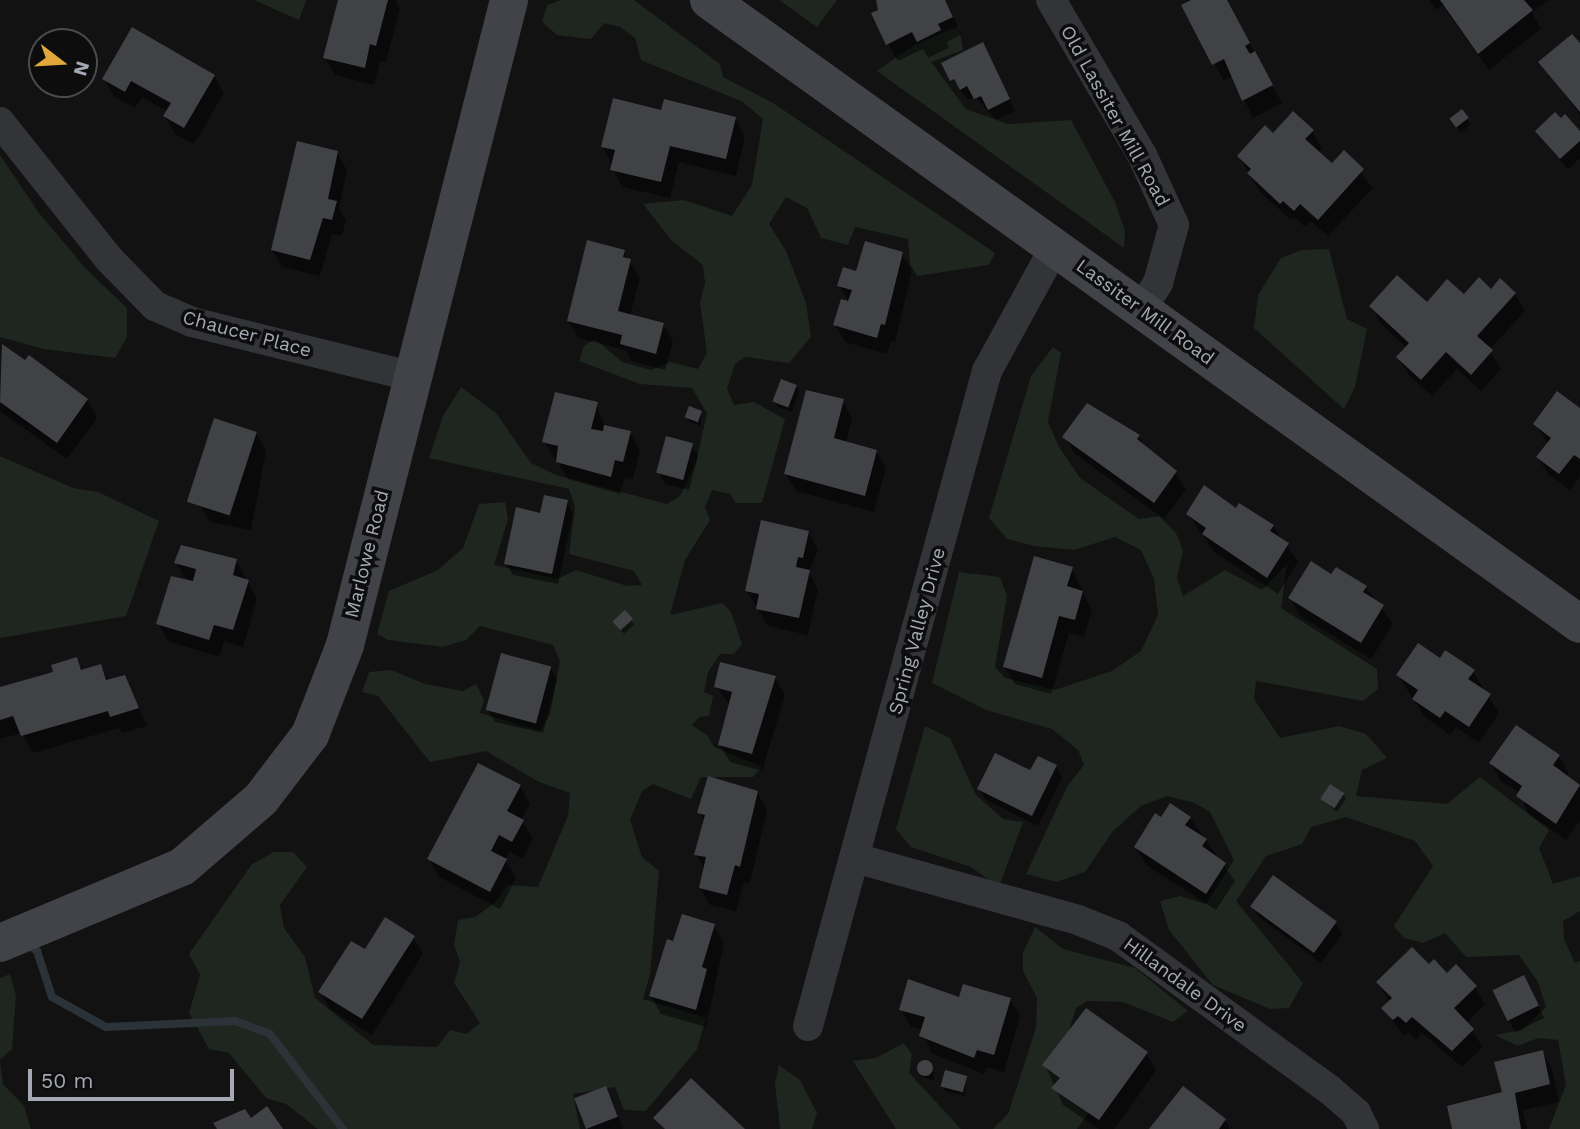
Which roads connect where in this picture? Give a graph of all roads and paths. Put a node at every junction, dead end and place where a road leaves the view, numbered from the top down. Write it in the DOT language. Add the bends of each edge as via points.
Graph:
graph roads {
  1 [pos="509,0"];
  2 [pos="709,0"];
  3 [pos="1051,0"];
  4 [pos="0,122"];
  5 [pos="1055,247"];
  6 [pos="1141,309"];
  7 [pos="411,376"];
  8 [pos="1580,624"];
  9 [pos="855,858"];
  10 [pos="0,943"];
  11 [pos="808,1026"];
  12 [pos="1364,1129"];
  1 -- 7 [label="street, Marlowe Road"];
  2 -- 5 [label="street, Lassiter Mill Road"];
  3 -- 6 [label="street, Old Lassiter Mill Road" via="1164,195 1174,225 1158,283"];
  4 -- 7 [label="street, Chaucer Place" via="109,260 155,306 192,322"];
  5 -- 6 [label="street, Lassiter Mill Road"];
  5 -- 9 [label="street, Spring Valley Drive" via="987,371"];
  6 -- 8 [label="street, Lassiter Mill Road"];
  7 -- 10 [label="street, Marlowe Road" via="345,645 310,735 261,799 182,867"];
  9 -- 11 [label="street, Spring Valley Drive"];
  9 -- 12 [label="street, Hillandale Drive" via="1078,920 1118,936 1329,1090 1356,1113"];
}
